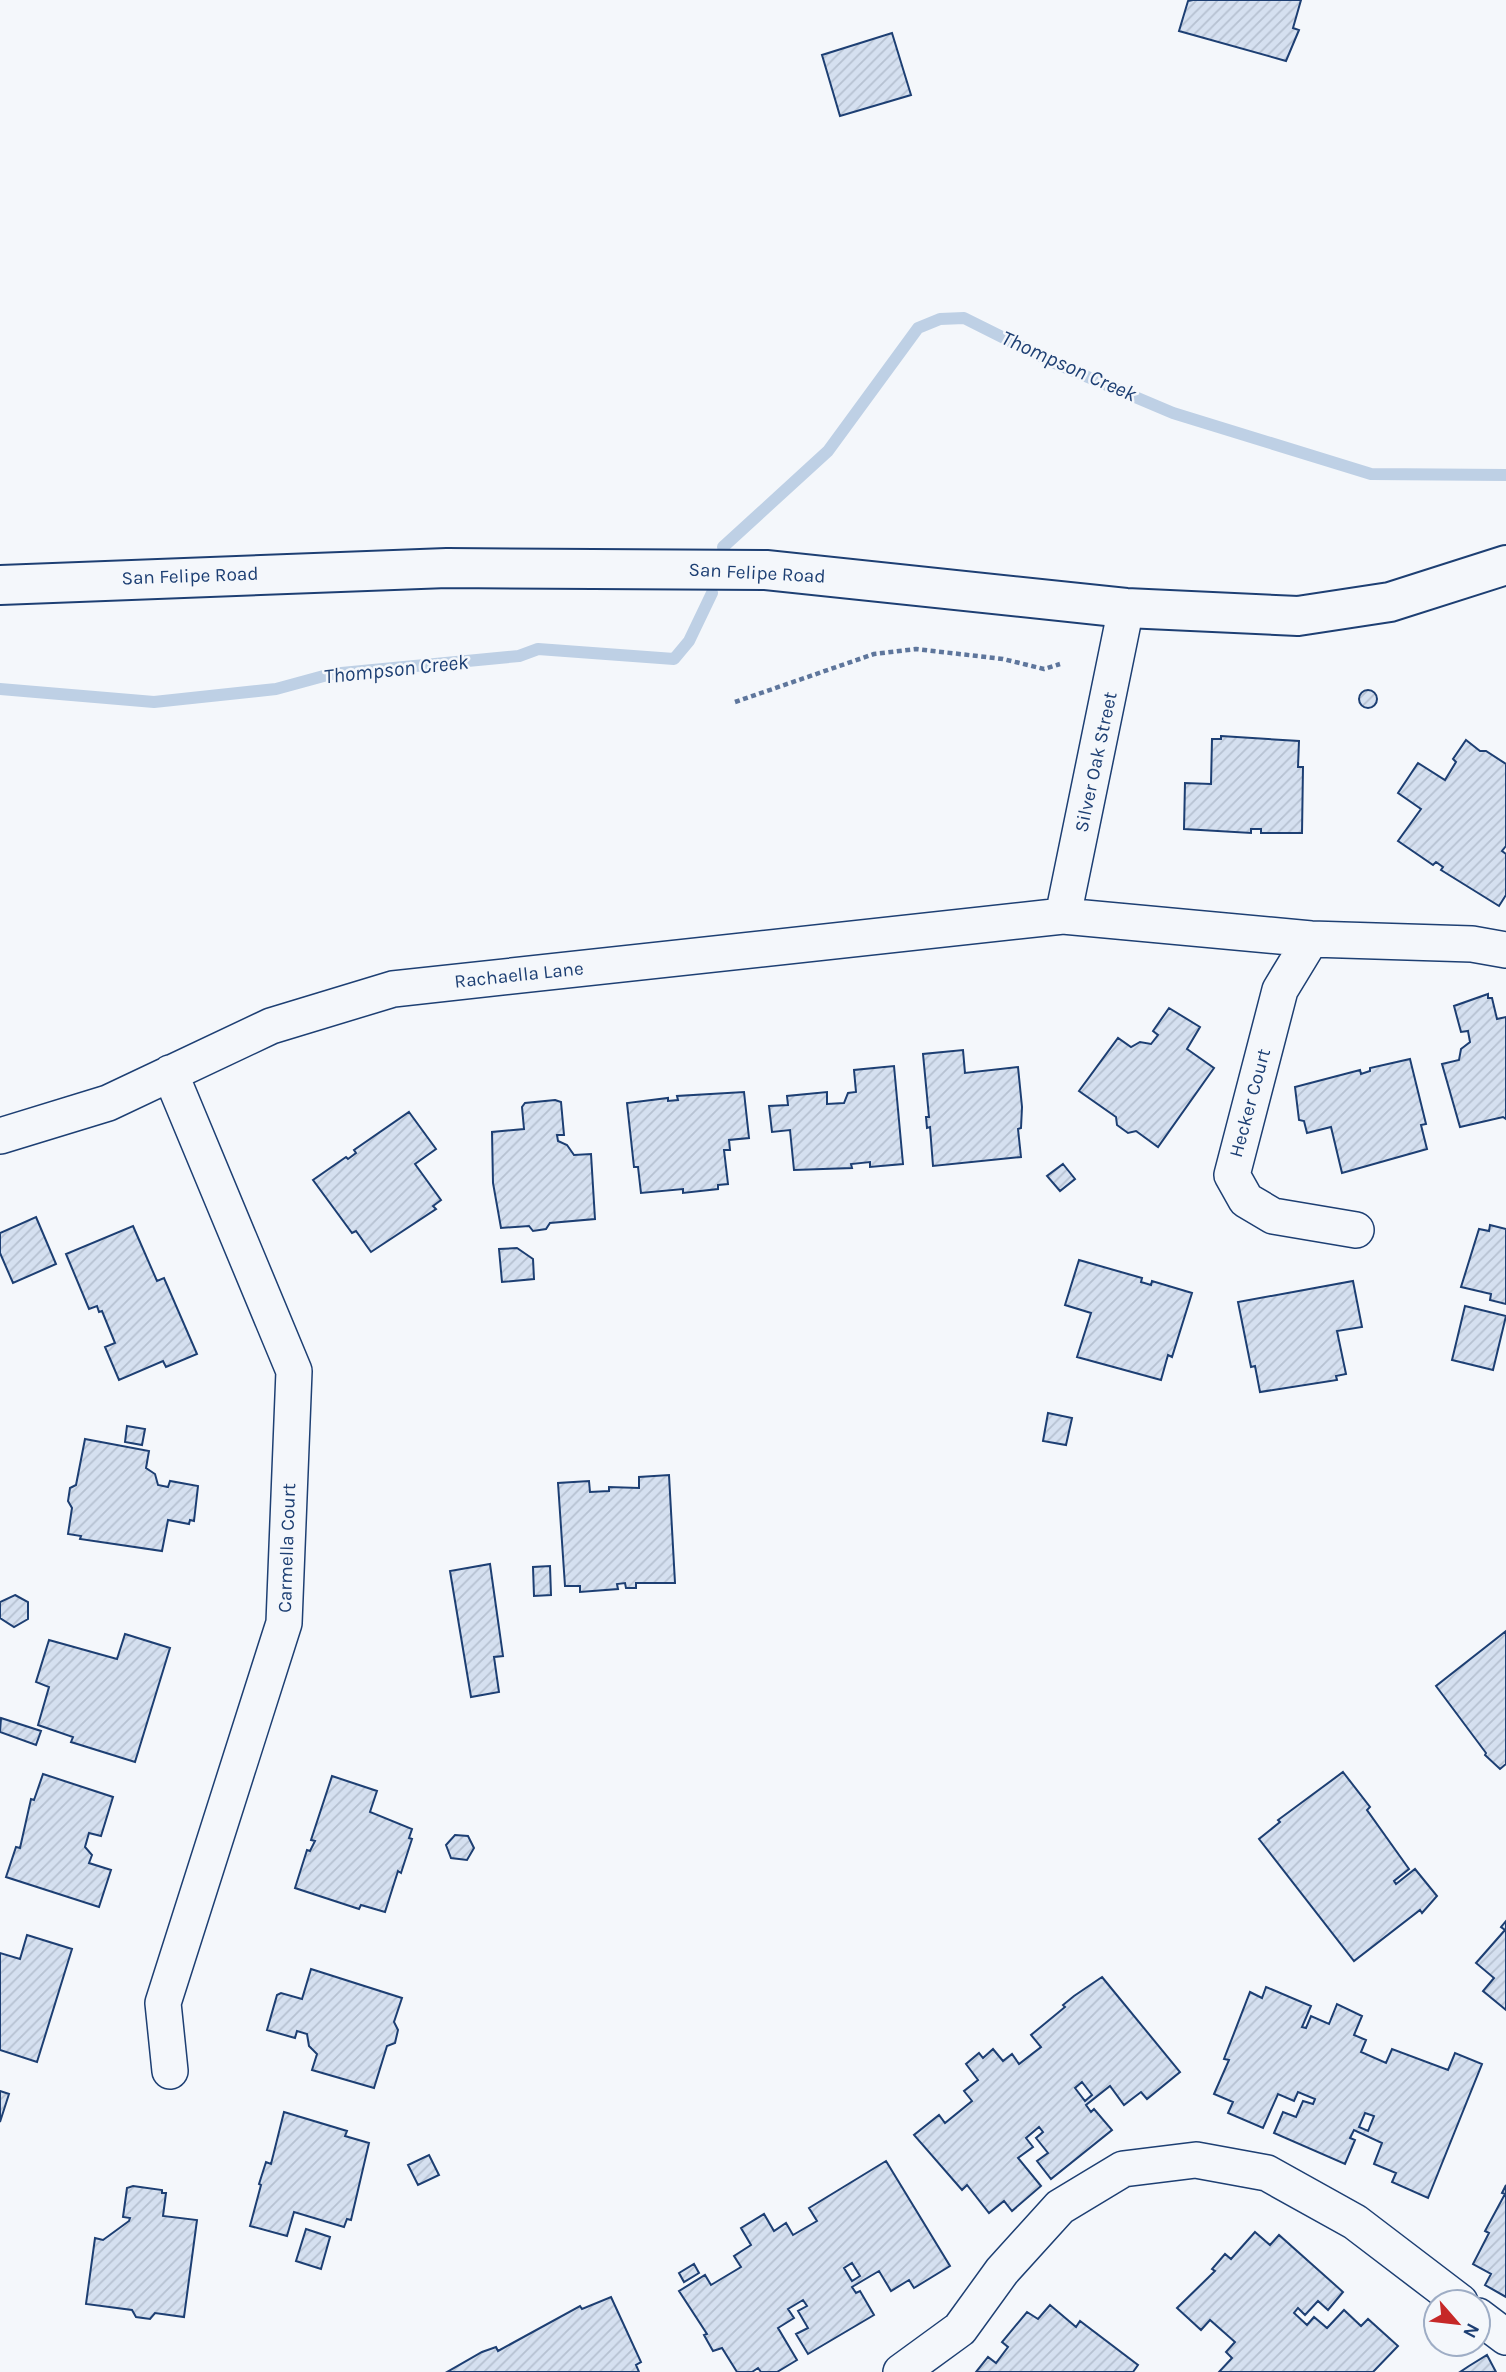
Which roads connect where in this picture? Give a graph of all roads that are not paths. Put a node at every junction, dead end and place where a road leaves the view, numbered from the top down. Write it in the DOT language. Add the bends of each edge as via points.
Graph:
graph roads {
  1 [pos="1506,565"];
  2 [pos="0,585"];
  3 [pos="1126,608"];
  4 [pos="1063,916"];
  5 [pos="1311,939"];
  6 [pos="1506,950"];
  7 [pos="170,1073"];
  8 [pos="0,1136"];
  9 [pos="1356,1230"];
  10 [pos="170,2071"];
  11 [pos="1442,2288"];
  12 [pos="901,2372"];
  1 -- 3 [label="street, San Felipe Road" via="1390,602 1297,616"];
  2 -- 3 [label="street, San Felipe Road" via="447,568 766,570"];
  3 -- 4 [label="street, Silver Oak Street"];
  4 -- 5 [label="street"];
  4 -- 7 [label="street, Rachaella Lane" via="393,989 271,1026"];
  5 -- 6 [label="street" via="1472,944"];
  5 -- 9 [label="street, Hecker Court" via="1280,990 1231,1175 1245,1200 1273,1216"];
  7 -- 8 [label="street, Rachaella Lane" via="107,1103"];
  7 -- 10 [label="street, Carmella Court" via="294,1371 284,1623 163,2003"];
  11 -- 12 [label="street" via="1355,2222 1267,2173 1196,2160 1123,2169 1060,2207 1002,2271 960,2329"];
}
